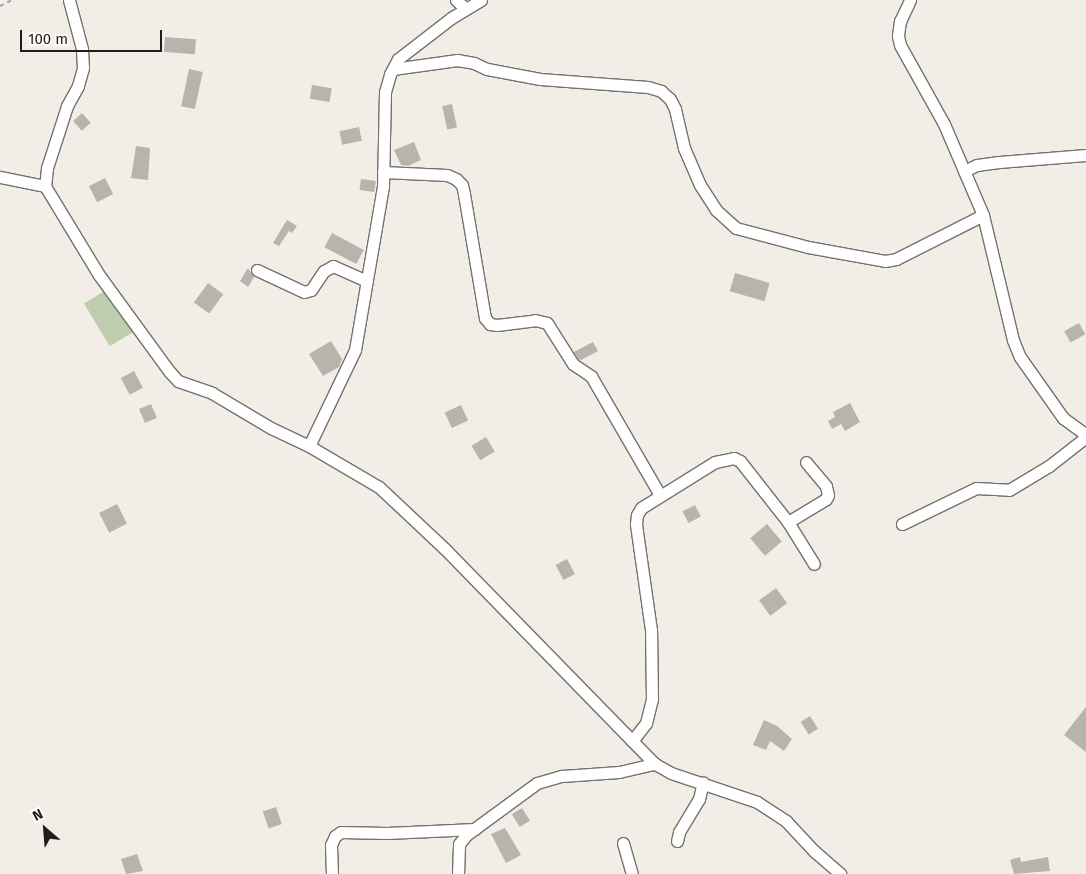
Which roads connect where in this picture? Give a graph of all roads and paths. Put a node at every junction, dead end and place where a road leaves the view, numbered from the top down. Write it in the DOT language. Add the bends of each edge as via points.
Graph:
graph roads {
  1 [pos="12,0"];
  2 [pos="69,0"];
  3 [pos="456,0"];
  4 [pos="481,0"];
  5 [pos="910,0"];
  6 [pos="0,6"];
  7 [pos="466,9"];
  8 [pos="393,69"];
  9 [pos="1086,155"];
  10 [pos="964,171"];
  11 [pos="383,172"];
  12 [pos="0,177"];
  13 [pos="45,186"];
  14 [pos="983,215"];
  15 [pos="257,270"];
  16 [pos="367,281"];
  17 [pos="1086,436"];
  18 [pos="309,446"];
  19 [pos="806,462"];
  20 [pos="660,495"];
  21 [pos="788,522"];
  22 [pos="902,524"];
  23 [pos="814,564"];
  24 [pos="632,741"];
  25 [pos="655,764"];
  26 [pos="703,782"];
  27 [pos="475,829"];
  28 [pos="677,841"];
  29 [pos="623,843"];
  30 [pos="332,874"];
  31 [pos="458,874"];
  32 [pos="632,874"];
  33 [pos="840,874"];
  1 -- 6 [label="path"];
  2 -- 13 [label="street" via="82,49 83,68 47,168"];
  3 -- 7 [label="street"];
  4 -- 7 [label="street"];
  5 -- 10 [label="street" via="900,21 900,45 944,124"];
  7 -- 8 [label="street" via="398,59"];
  8 -- 11 [label="street" via="385,92"];
  8 -- 14 [label="street" via="457,60 540,79 648,87 661,91 676,109 684,148 700,185 716,210 736,228 808,247 885,261 896,259"];
  9 -- 10 [label="street" via="999,162"];
  10 -- 14 [label="street"];
  11 -- 16 [label="street"];
  11 -- 20 [label="street" via="446,175 462,185 485,318 490,324 497,325 535,320 548,323 574,364 591,376"];
  12 -- 13 [label="street"];
  13 -- 18 [label="street" via="153,352 178,381 212,393"];
  14 -- 17 [label="street" via="1011,333 1020,357 1063,418"];
  15 -- 16 [label="street" via="304,292 311,290 324,271 332,266"];
  16 -- 18 [label="street" via="355,350"];
  17 -- 22 [label="street" via="1049,466 1009,490 976,488"];
  18 -- 24 [label="street" via="379,488 444,548"];
  19 -- 21 [label="street" via="826,486 828,495"];
  20 -- 21 [label="street" via="715,462 734,458 740,461"];
  20 -- 24 [label="street" via="641,508 637,515 651,630 652,699 646,723"];
  21 -- 23 [label="street"];
  24 -- 25 [label="street"];
  25 -- 26 [label="street" via="671,773"];
  25 -- 27 [label="street" via="619,772 562,776 537,783"];
  26 -- 28 [label="street" via="699,799"];
  26 -- 33 [label="street" via="757,802 778,816"];
  27 -- 30 [label="street" via="341,832 335,836 332,845"];
  27 -- 31 [label="street" via="459,844"];
  29 -- 32 [label="street"];
}
